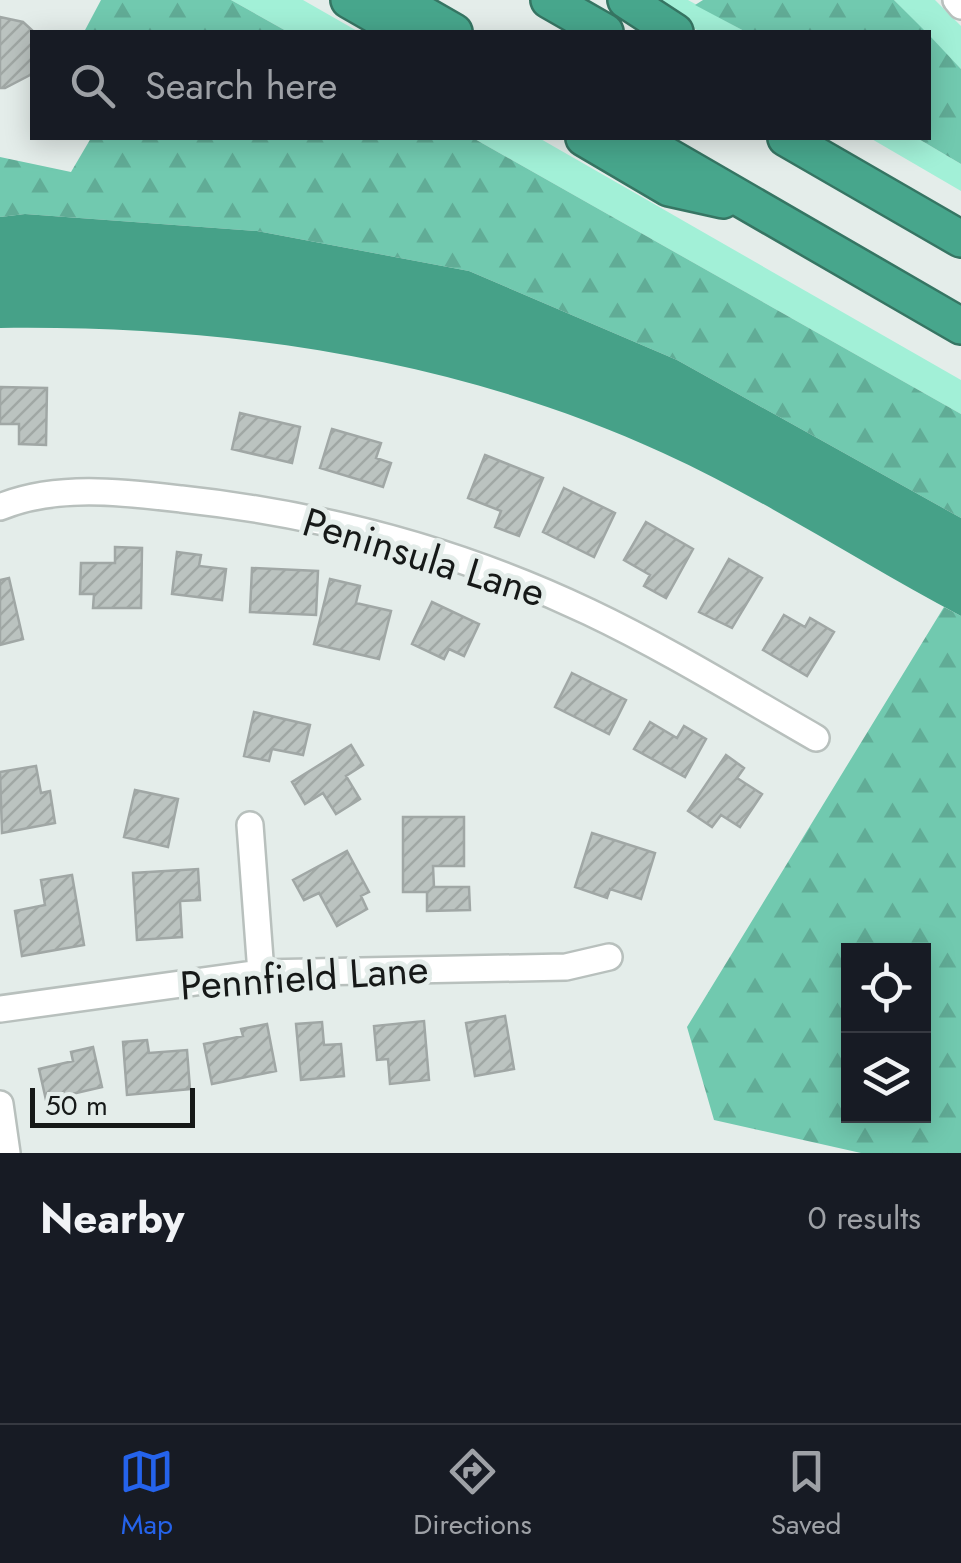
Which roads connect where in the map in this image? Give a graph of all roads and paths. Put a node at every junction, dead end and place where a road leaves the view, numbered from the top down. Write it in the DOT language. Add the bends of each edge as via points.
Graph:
graph roads {
  1 [pos="348,0"];
  2 [pos="398,0"];
  3 [pos="549,0"];
  4 [pos="626,0"];
  5 [pos="956,0"];
  6 [pos="961,6"];
  7 [pos="401,30"];
  8 [pos="450,30"];
  9 [pos="602,30"];
  10 [pos="672,30"];
  11 [pos="587,140"];
  12 [pos="639,140"];
  13 [pos="789,140"];
  14 [pos="835,140"];
  15 [pos="758,208"];
  16 [pos="951,233"];
  17 [pos="961,326"];
  18 [pos="0,507"];
  19 [pos="816,738"];
  20 [pos="250,824"];
  21 [pos="609,957"];
  22 [pos="261,973"];
  23 [pos="0,1009"];
  24 [pos="0,1104"];
  25 [pos="8,1153"];
  1 -- 7 [label="highway"];
  2 -- 8 [label="highway"];
  3 -- 9 [label="highway"];
  4 -- 10 [label="highway"];
  5 -- 6 [label="street"];
  11 -- 15 [label="highway" via="668,188"];
  12 -- 15 [label="highway"];
  13 -- 16 [label="highway"];
  14 -- 16 [label="highway"];
  15 -- 17 [label="highway"];
  18 -- 19 [label="street, Peninsula Lane" via="62,493 166,497 386,537 588,612"];
  20 -- 22 [label="street"];
  21 -- 22 [label="street, Pennfield Lane" via="566,966"];
  22 -- 23 [label="street, Pennfield Lane"];
  24 -- 25 [label="street"];
}
